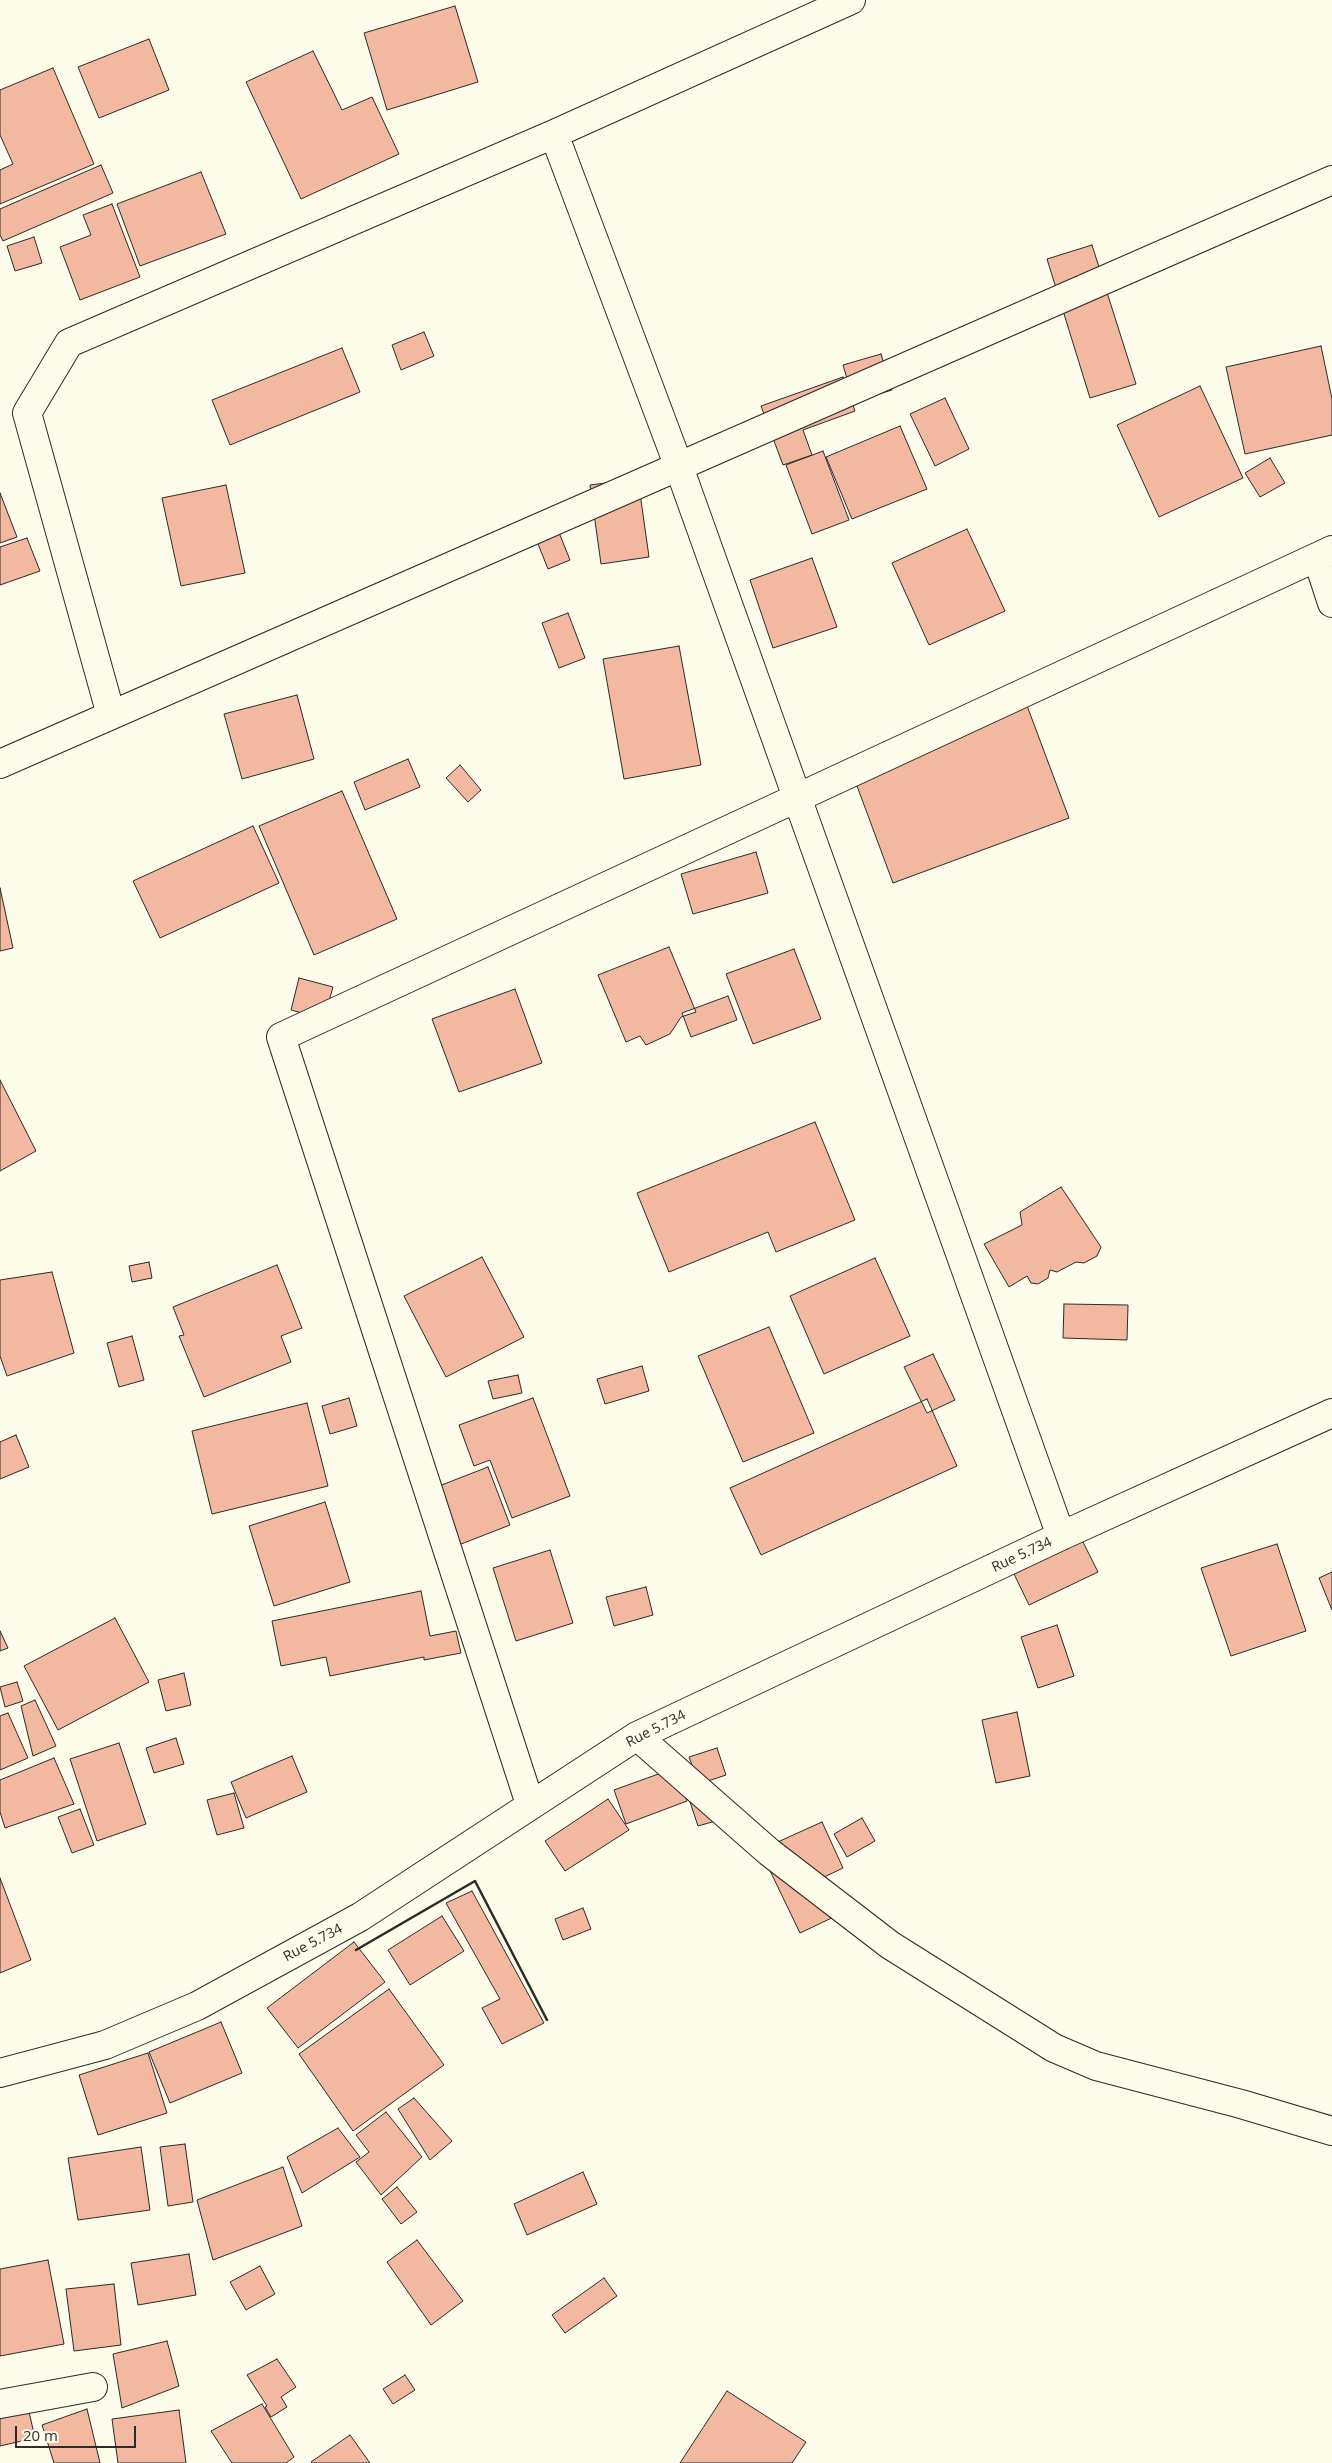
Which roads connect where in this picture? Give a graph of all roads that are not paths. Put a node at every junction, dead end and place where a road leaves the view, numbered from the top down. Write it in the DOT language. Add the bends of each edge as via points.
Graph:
graph roads {
  1 [pos="851,0"];
  2 [pos="554,134"];
  3 [pos="1332,180"];
  4 [pos="679,467"];
  5 [pos="1324,553"];
  6 [pos="1332,603"];
  7 [pos="111,715"];
  8 [pos="0,764"];
  9 [pos="798,798"];
  10 [pos="1332,1413"];
  11 [pos="1062,1536"];
  12 [pos="637,1736"];
  13 [pos="530,1804"];
  14 [pos="0,2073"];
  15 [pos="1332,2131"];
  16 [pos="93,2387"];
  17 [pos="0,2404"];
  1 -- 2 [label="street"];
  2 -- 4 [label="street"];
  2 -- 7 [label="street" via="69,343 27,413"];
  3 -- 4 [label="street"];
  4 -- 7 [label="street"];
  4 -- 9 [label="street"];
  5 -- 6 [label="street"];
  5 -- 9 [label="street"];
  7 -- 8 [label="street"];
  9 -- 11 [label="street"];
  9 -- 13 [label="street" via="281,1037"];
  10 -- 11 [label="street, Rue 5.734"];
  11 -- 12 [label="street, Rue 5.734"];
  12 -- 13 [label="street, Rue 5.734"];
  12 -- 15 [label="street" via="769,1852 890,1946 1054,2048 1096,2066"];
  13 -- 14 [label="street, Rue 5.734" via="360,1917 197,2006 105,2045"];
  16 -- 17 [label="street"];
}
